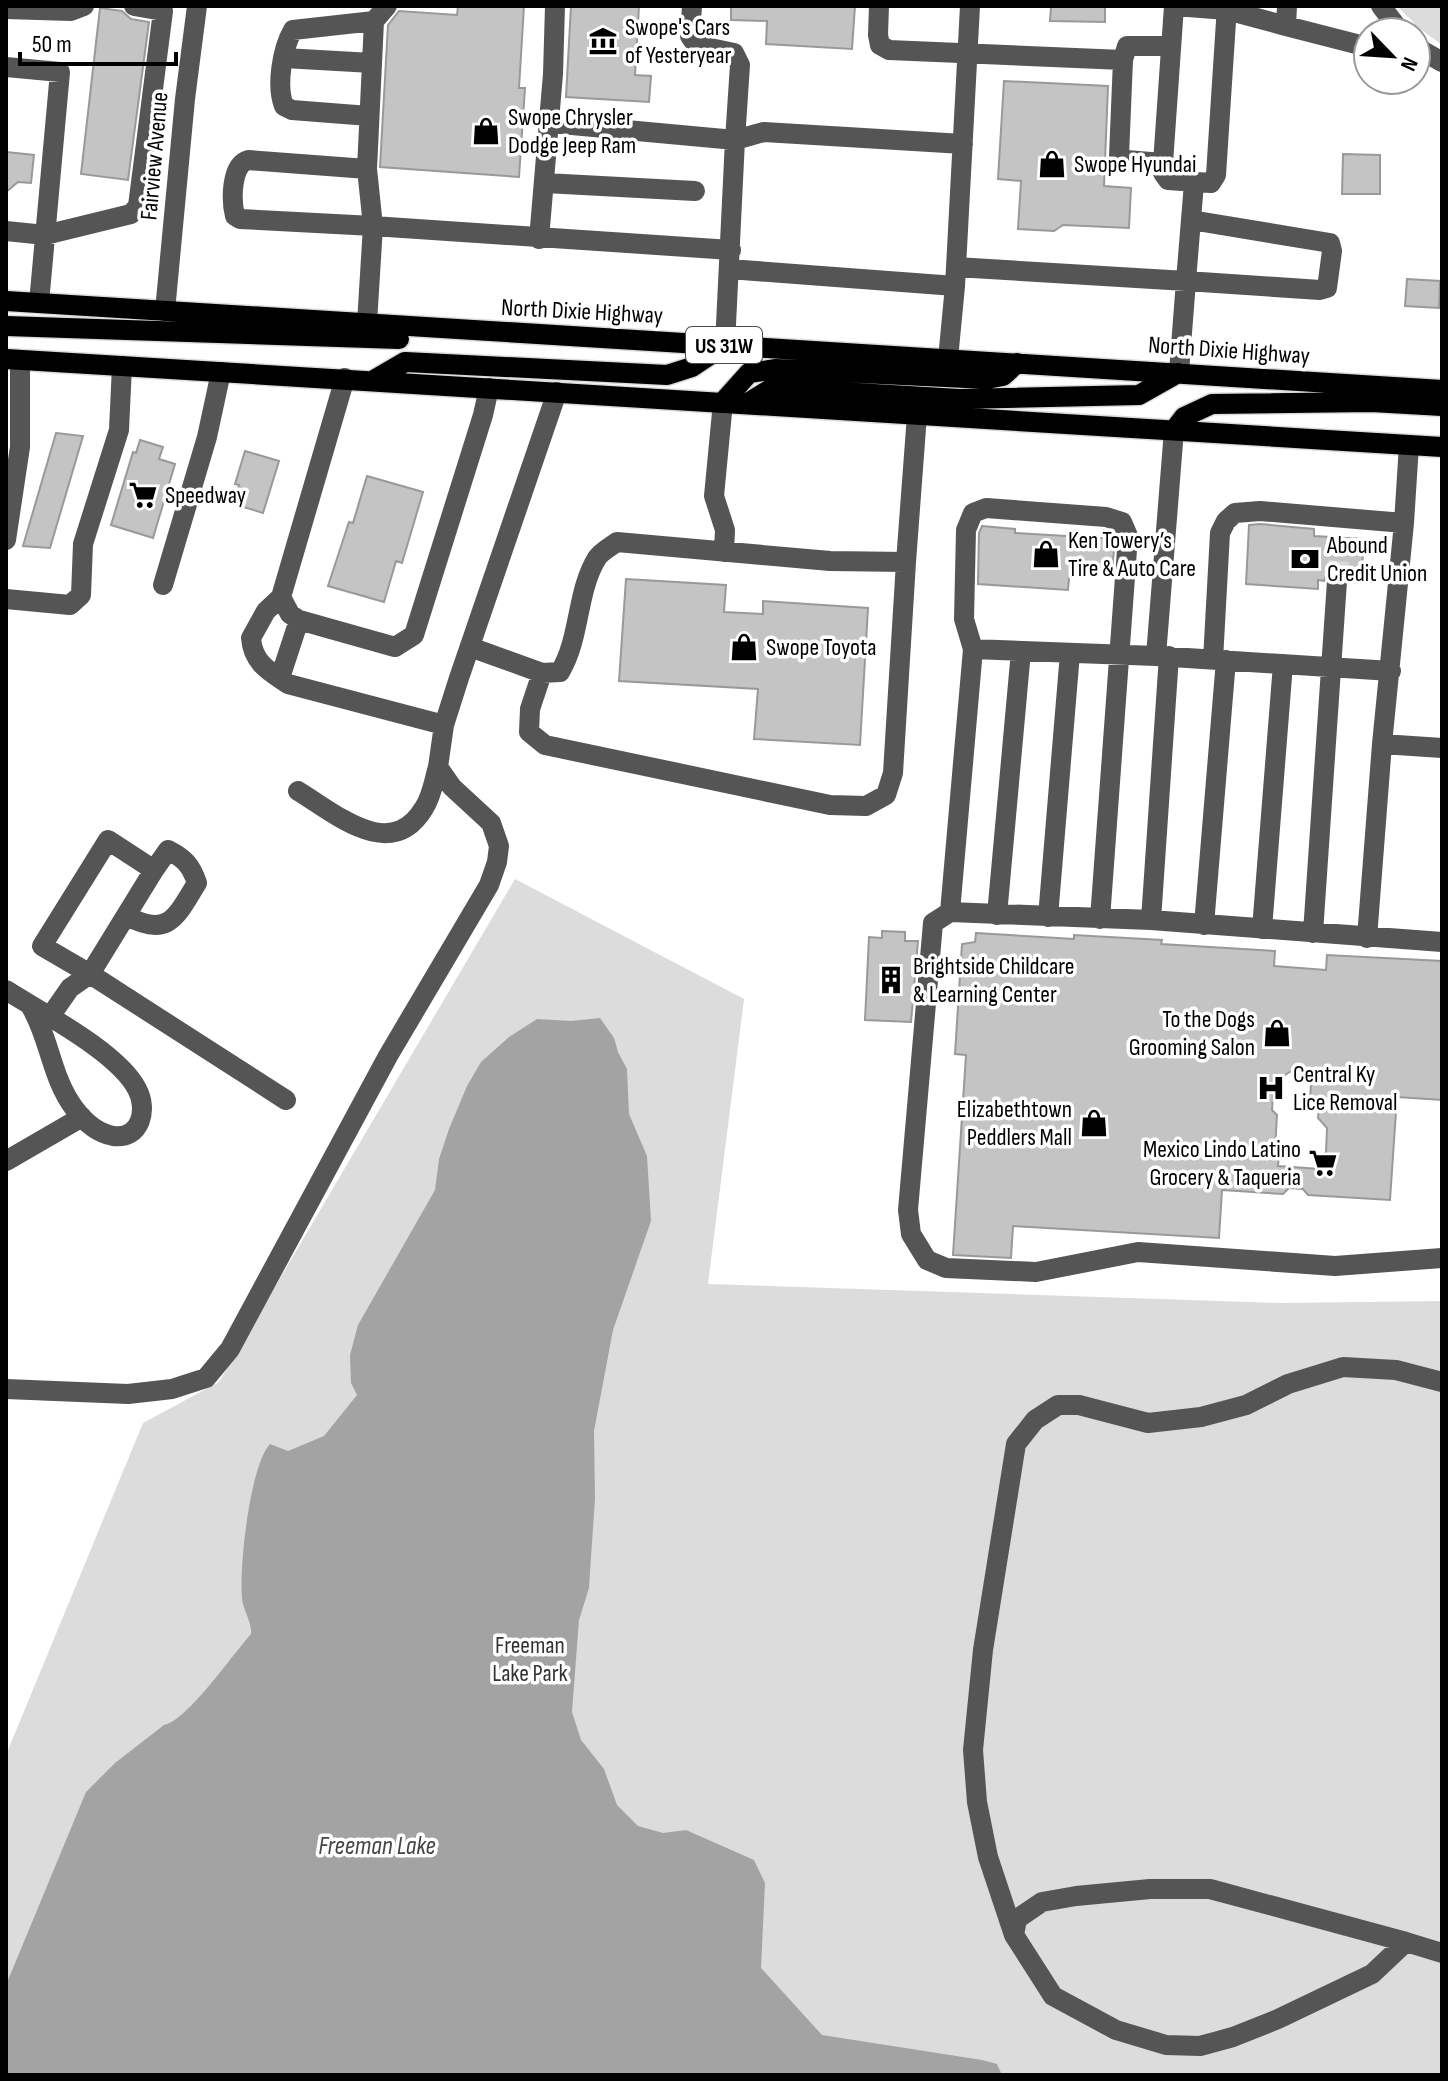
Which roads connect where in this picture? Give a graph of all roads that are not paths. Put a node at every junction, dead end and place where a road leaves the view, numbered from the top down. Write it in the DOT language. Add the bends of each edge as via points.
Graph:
graph roads {
  1 [pos="84,6"];
  2 [pos="134,6"];
  3 [pos="197,6"];
  4 [pos="555,6"];
  5 [pos="692,6"];
  6 [pos="879,6"];
  7 [pos="970,6"];
  8 [pos="1174,6"];
  9 [pos="1227,8"];
  10 [pos="6,9"];
  11 [pos="380,13"];
  12 [pos="1286,16"];
  13 [pos="1352,41"];
  14 [pos="1171,46"];
  15 [pos="968,53"];
  16 [pos="284,58"];
  17 [pos="1123,60"];
  18 [pos="372,63"];
  19 [pos="6,67"];
  20 [pos="369,116"];
  21 [pos="550,123"];
  22 [pos="735,140"];
  23 [pos="963,144"];
  24 [pos="1163,163"];
  25 [pos="367,169"];
  26 [pos="545,183"];
  27 [pos="1194,183"];
  28 [pos="695,191"];
  29 [pos="1191,220"];
  30 [pos="373,226"];
  31 [pos="6,231"];
  32 [pos="45,235"];
  33 [pos="539,239"];
  34 [pos="730,260"];
  35 [pos="955,276"];
  36 [pos="1186,281"];
  37 [pos="6,301"];
  38 [pos="39,303"];
  39 [pos="165,311"];
  40 [pos="367,323"];
  41 [pos="6,326"];
  42 [pos="461,330"];
  43 [pos="725,345"];
  44 [pos="13,359"];
  45 [pos="948,359"];
  46 [pos="1017,363"];
  47 [pos="122,366"];
  48 [pos="221,372"];
  49 [pos="1179,372"];
  50 [pos="345,378"];
  51 [pos="374,380"];
  52 [pos="489,388"];
  53 [pos="1442,390"];
  54 [pos="557,392"];
  55 [pos="723,402"];
  56 [pos="746,404"];
  57 [pos="1442,406"];
  58 [pos="917,415"];
  59 [pos="1174,430"];
  60 [pos="1409,445"];
  61 [pos="1442,447"];
  62 [pos="1404,523"];
  63 [pos="6,540"];
  64 [pos="724,552"];
  65 [pos="906,562"];
  66 [pos="1337,581"];
  67 [pos="163,585"];
  68 [pos="281,597"];
  69 [pos="6,599"];
  70 [pos="299,620"];
  71 [pos="470,647"];
  72 [pos="973,649"];
  73 [pos="1021,651"];
  74 [pos="1070,653"];
  75 [pos="1120,654"];
  76 [pos="1162,656"];
  77 [pos="1220,660"];
  78 [pos="1283,664"];
  79 [pos="1331,667"];
  80 [pos="1391,671"];
  81 [pos="542,673"];
  82 [pos="280,678"];
  83 [pos="444,725"];
  84 [pos="1382,744"];
  85 [pos="1442,748"];
  86 [pos="438,767"];
  87 [pos="298,791"];
  88 [pos="154,870"];
  89 [pos="950,912"];
  90 [pos="997,915"];
  91 [pos="127,916"];
  92 [pos="1048,917"];
  93 [pos="1100,919"];
  94 [pos="1151,920"];
  95 [pos="1204,925"];
  96 [pos="1262,929"];
  97 [pos="1313,933"];
  98 [pos="1367,938"];
  99 [pos="1442,942"];
  100 [pos="90,974"];
  101 [pos="6,990"];
  102 [pos="31,1007"];
  103 [pos="49,1018"];
  104 [pos="286,1100"];
  105 [pos="82,1117"];
  106 [pos="6,1161"];
  107 [pos="1442,1258"];
  108 [pos="1442,1382"];
  109 [pos="6,1389"];
  110 [pos="1014,1935"];
  111 [pos="1406,1942"];
  112 [pos="1442,1953"];
  1 -- 10 [label="street" via="71,11"];
  2 -- 32 [label="street" via="163,11 138,206 131,214"];
  3 -- 39 [label="street, Fairview Avenue"];
  4 -- 21 [label="street"];
  5 -- 22 [label="street" via="690,36 696,45 734,53 740,65"];
  6 -- 15 [label="street" via="880,45 889,50"];
  7 -- 15 [label="street"];
  8 -- 9 [label="street"];
  8 -- 14 [label="street"];
  9 -- 12 [label="street"];
  9 -- 27 [label="street" via="1216,175 1211,183"];
  11 -- 16 [label="street" via="293,30"];
  11 -- 18 [label="street"];
  12 -- 13 [label="street"];
  14 -- 17 [label="street" via="1127,46"];
  14 -- 24 [label="street"];
  15 -- 17 [label="street"];
  15 -- 23 [label="street"];
  16 -- 18 [label="street"];
  16 -- 20 [label="street" via="284,106"];
  17 -- 24 [label="street" via="1119,156"];
  18 -- 20 [label="street"];
  19 -- 32 [label="street" via="60,72"];
  20 -- 25 [label="street"];
  21 -- 22 [label="street"];
  21 -- 26 [label="street"];
  22 -- 23 [label="street" via="764,132"];
  22 -- 34 [label="street"];
  23 -- 35 [label="street"];
  24 -- 27 [label="street" via="1168,180"];
  25 -- 30 [label="street"];
  25 -- 30 [label="street" via="241,162 233,209 240,219"];
  26 -- 28 [label="street"];
  26 -- 33 [label="street"];
  27 -- 29 [label="street"];
  29 -- 36 [label="street"];
  29 -- 36 [label="street" via="1322,240 1332,251 1329,282 1320,290"];
  30 -- 33 [label="street"];
  30 -- 40 [label="street"];
  31 -- 32 [label="street"];
  32 -- 38 [label="street"];
  33 -- 34 [label="street"];
  34 -- 35 [label="street"];
  34 -- 43 [label="street"];
  35 -- 36 [label="street"];
  35 -- 45 [label="street"];
  36 -- 49 [label="street"];
  37 -- 38 [label="main road, North Dixie Highway / US 31W"];
  38 -- 39 [label="main road, North Dixie Highway / US 31W"];
  39 -- 40 [label="main road, North Dixie Highway / US 31W"];
  40 -- 42 [label="main road, North Dixie Highway / US 31W"];
  41 -- 42 [label="main road" via="438,340"];
  42 -- 43 [label="main road, North Dixie Highway / US 31W"];
  43 -- 45 [label="main road, North Dixie Highway / US 31W"];
  43 -- 51 [label="main road" via="692,367 667,375 405,362"];
  44 -- 47 [label="main road"];
  44 -- 63 [label="street" via="20,447"];
  45 -- 46 [label="main road, North Dixie Highway / US 31W"];
  46 -- 49 [label="main road, North Dixie Highway / US 31W"];
  46 -- 55 [label="main road" via="1003,376 987,379 776,369 749,373"];
  47 -- 48 [label="main road"];
  47 -- 69 [label="street" via="119,430 83,544 81,595 70,605"];
  48 -- 50 [label="main road"];
  48 -- 67 [label="street"];
  49 -- 53 [label="main road, North Dixie Highway / US 31W"];
  49 -- 56 [label="main road" via="1139,395 959,399 772,388"];
  50 -- 51 [label="main road"];
  50 -- 68 [label="street"];
  51 -- 52 [label="main road"];
  52 -- 54 [label="main road"];
  52 -- 70 [label="street" via="414,635 395,647 384,646"];
  54 -- 55 [label="main road"];
  54 -- 71 [label="street"];
  55 -- 56 [label="main road"];
  55 -- 64 [label="street" via="714,496 725,530"];
  56 -- 58 [label="main road"];
  57 -- 59 [label="main road" via="1212,404 1184,417"];
  58 -- 59 [label="main road"];
  58 -- 65 [label="street"];
  59 -- 60 [label="main road"];
  59 -- 76 [label="street"];
  60 -- 61 [label="main road"];
  60 -- 62 [label="street"];
  62 -- 77 [label="street" via="1342,528 1260,511 1235,513 1220,533"];
  62 -- 80 [label="street"];
  64 -- 65 [label="street"];
  64 -- 81 [label="street" via="617,542 598,556 588,580 570,655 560,672"];
  65 -- 81 [label="street" via="893,773 886,795 866,806 830,805 545,745 529,732"];
  66 -- 79 [label="street"];
  68 -- 70 [label="street"];
  68 -- 82 [label="street" via="251,638 256,660"];
  70 -- 82 [label="street"];
  71 -- 81 [label="street"];
  71 -- 83 [label="street"];
  72 -- 73 [label="street"];
  72 -- 75 [label="street" via="964,619 966,530 973,513 986,508 1122,522 1128,536"];
  72 -- 89 [label="street"];
  73 -- 74 [label="street"];
  73 -- 90 [label="street"];
  74 -- 75 [label="street"];
  74 -- 92 [label="street"];
  75 -- 76 [label="street"];
  75 -- 93 [label="street"];
  76 -- 77 [label="street"];
  76 -- 94 [label="street"];
  77 -- 78 [label="street"];
  77 -- 95 [label="street"];
  78 -- 79 [label="street"];
  78 -- 96 [label="street"];
  79 -- 80 [label="street"];
  79 -- 97 [label="street"];
  80 -- 84 [label="street"];
  82 -- 83 [label="street"];
  83 -- 86 [label="street"];
  84 -- 85 [label="street"];
  84 -- 98 [label="street"];
  86 -- 87 [label="street" via="426,805 411,827 389,835 361,829"];
  86 -- 109 [label="street" via="491,823 499,846 489,885 388,1056 230,1349 206,1378 172,1389 128,1394"];
  88 -- 91 [label="street"];
  88 -- 91 [label="street" via="168,850 192,867 197,883 174,920 157,926"];
  88 -- 100 [label="street" via="108,840 42,946"];
  89 -- 90 [label="street"];
  89 -- 107 [label="street" via="933,923 908,1210 911,1234 927,1260 946,1268 1036,1272 1138,1252 1335,1266"];
  90 -- 92 [label="street"];
  91 -- 100 [label="street"];
  92 -- 93 [label="street"];
  93 -- 94 [label="street"];
  94 -- 95 [label="street"];
  95 -- 96 [label="street"];
  96 -- 97 [label="street"];
  97 -- 98 [label="street"];
  98 -- 99 [label="street"];
  100 -- 103 [label="street" via="70,988"];
  100 -- 104 [label="street"];
  101 -- 102 [label="street"];
  102 -- 103 [label="street"];
  102 -- 105 [label="street" via="42,1025 59,1082"];
  103 -- 105 [label="street" via="120,1067 142,1100 140,1123 122,1136 97,1130"];
  105 -- 106 [label="street"];
  108 -- 110 [label="street" via="1396,1370 1343,1367 1288,1384 1246,1405 1148,1423 1079,1405 1058,1405 1035,1420 1016,1444 973,1750 988,1857"];
  110 -- 111 [label="street" via="1017,1919 1042,1902 1150,1889 1210,1889"];
  110 -- 111 [label="street" via="1053,1996 1116,2030 1189,2046 1233,2037 1326,1997 1372,1974"];
  111 -- 112 [label="street"];
}
